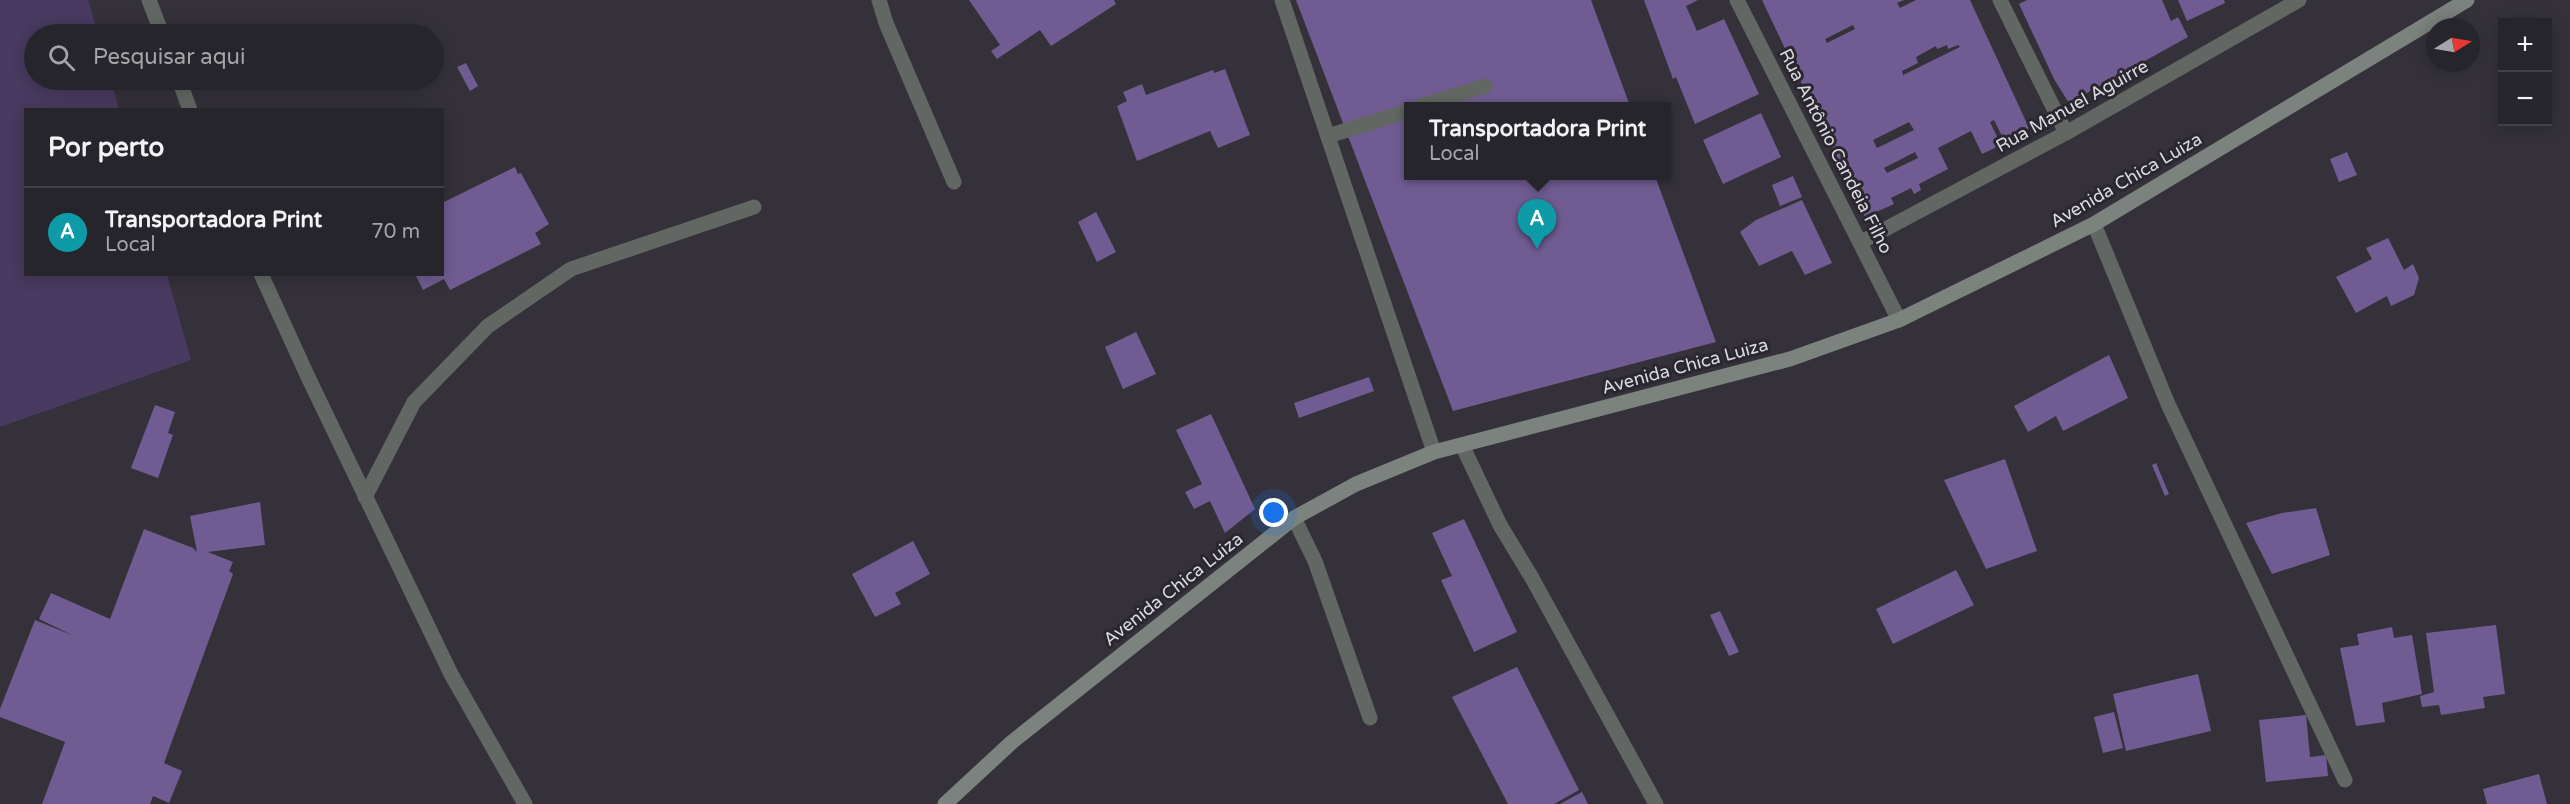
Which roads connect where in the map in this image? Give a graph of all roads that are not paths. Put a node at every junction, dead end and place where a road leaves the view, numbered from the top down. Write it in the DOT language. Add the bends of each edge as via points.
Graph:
graph roads {
  1 [pos="149,0"];
  2 [pos="879,0"];
  3 [pos="1282,0"];
  4 [pos="1737,0"];
  5 [pos="2000,0"];
  6 [pos="2299,0"];
  7 [pos="2467,0"];
  8 [pos="158,24"];
  9 [pos="1485,86"];
  10 [pos="183,90"];
  11 [pos="1434,102"];
  12 [pos="189,108"];
  13 [pos="1404,112"];
  14 [pos="2066,133"];
  15 [pos="1328,136"];
  16 [pos="954,182"];
  17 [pos="754,207"];
  18 [pos="2094,224"];
  19 [pos="1861,242"];
  20 [pos="262,276"];
  21 [pos="1899,320"];
  22 [pos="1462,445"];
  23 [pos="1434,452"];
  24 [pos="365,496"];
  25 [pos="1294,518"];
  26 [pos="1371,718"];
  27 [pos="2345,780"];
  28 [pos="525,804"];
  29 [pos="945,804"];
  30 [pos="1656,804"];
  1 -- 8 [label="street"];
  2 -- 16 [label="street"];
  3 -- 15 [label="street"];
  4 -- 19 [label="street, Rua Antônio Candeia Filho"];
  5 -- 14 [label="street"];
  6 -- 14 [label="street, Rua Manuel Aguirre"];
  7 -- 18 [label="main road, Avenida Chica Luiza"];
  9 -- 11 [label="street"];
  10 -- 12 [label="street"];
  13 -- 15 [label="street"];
  14 -- 19 [label="street, Rua Manuel Aguirre"];
  15 -- 23 [label="street"];
  17 -- 24 [label="street" via="571,268 488,326 414,402"];
  18 -- 21 [label="main road, Avenida Chica Luiza"];
  18 -- 27 [label="street" via="2168,404"];
  19 -- 21 [label="street, Rua Antônio Candeia Filho"];
  20 -- 24 [label="street"];
  21 -- 22 [label="main road, Avenida Chica Luiza" via="1790,359"];
  22 -- 23 [label="main road, Avenida Chica Luiza"];
  22 -- 30 [label="street" via="1500,525"];
  23 -- 25 [label="main road, Avenida Chica Luiza" via="1356,484"];
  24 -- 28 [label="street" via="452,674"];
  25 -- 26 [label="street" via="1316,561"];
  25 -- 29 [label="main road, Avenida Chica Luiza" via="1012,742"];
}
